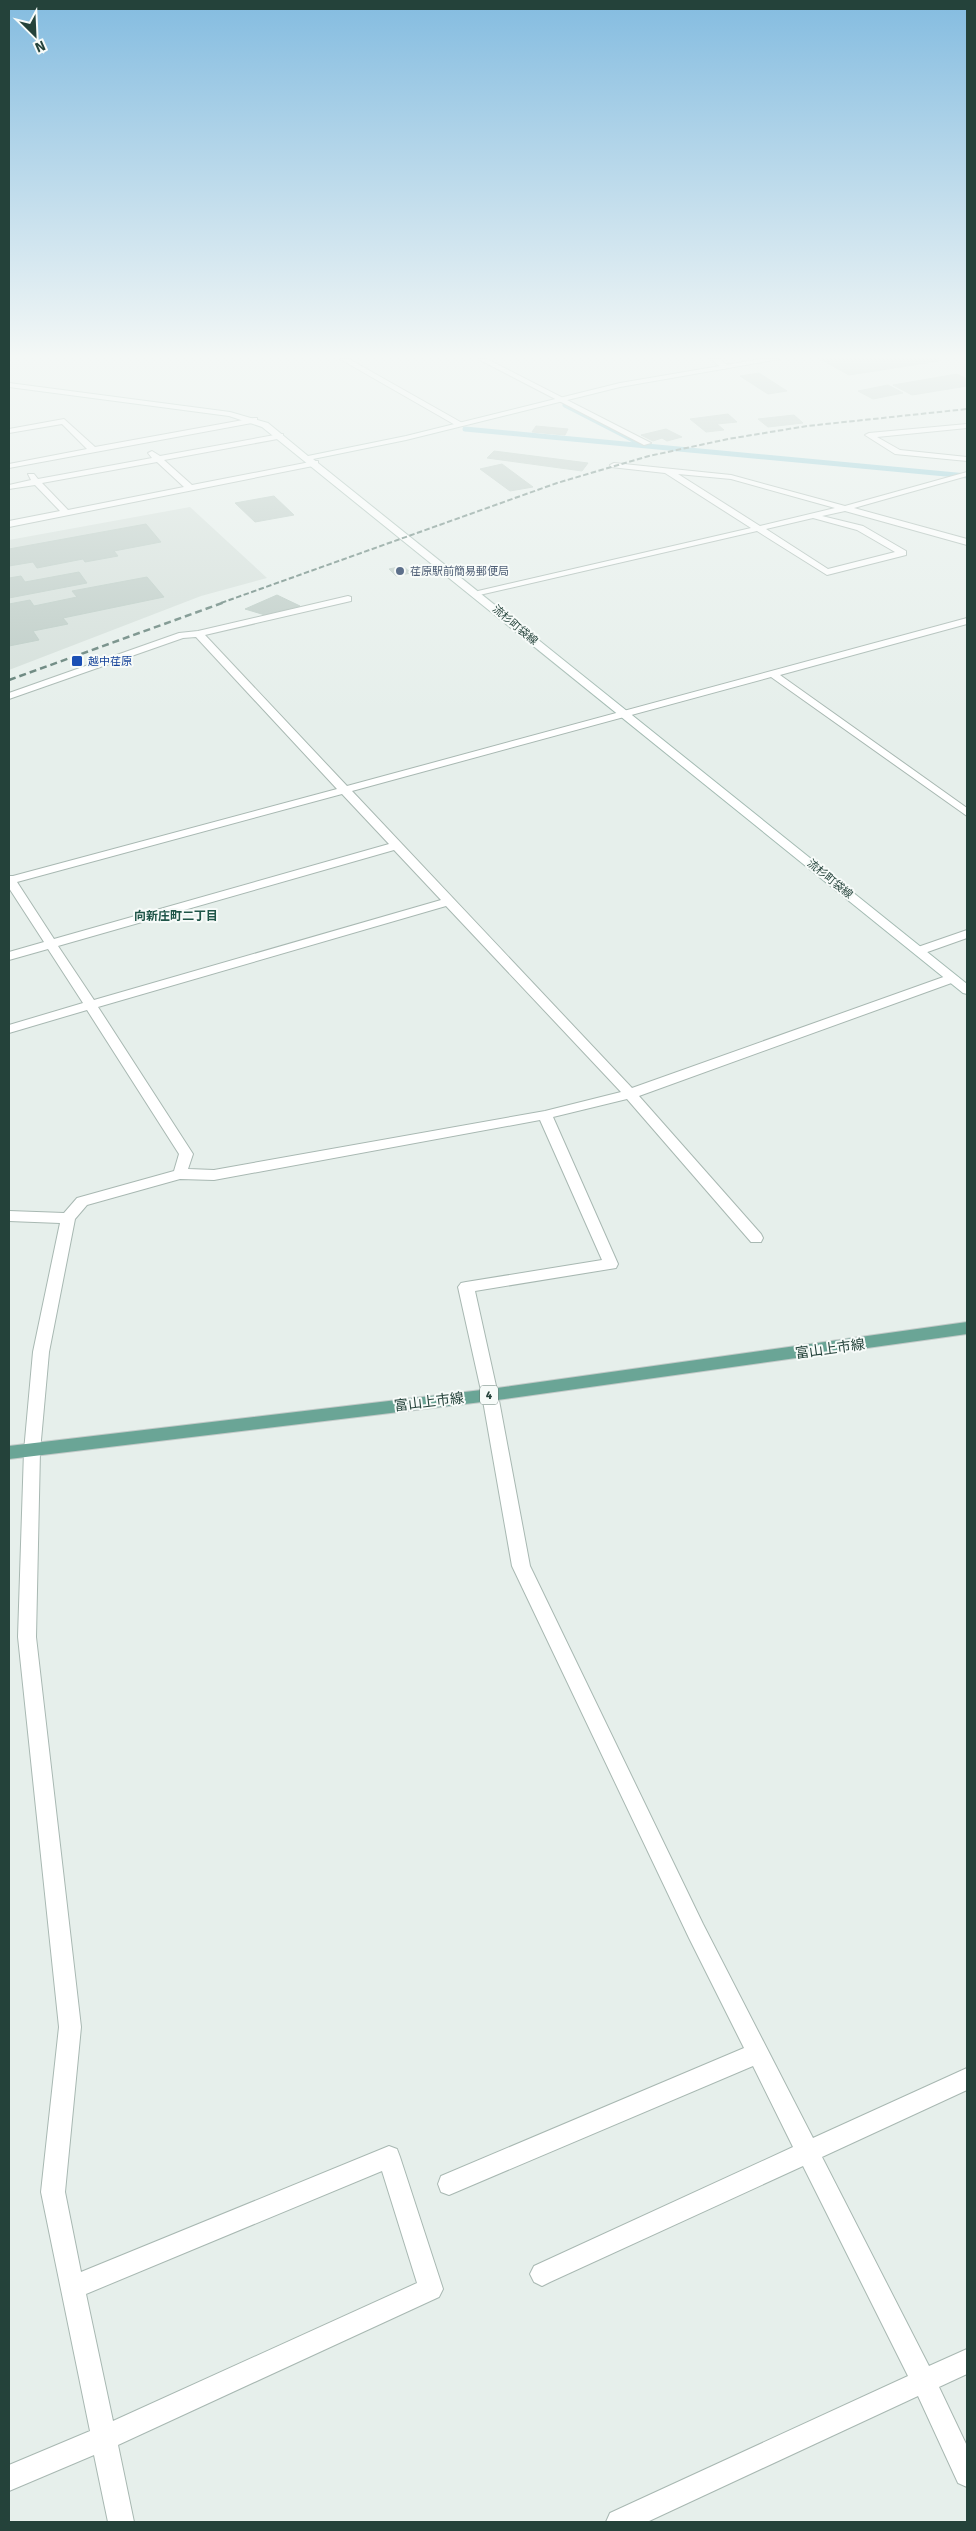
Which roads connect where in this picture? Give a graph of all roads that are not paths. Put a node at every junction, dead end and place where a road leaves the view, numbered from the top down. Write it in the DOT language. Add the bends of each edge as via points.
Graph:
graph roads {
  1 [pos="33,477"];
  2 [pos="57,477"];
  3 [pos="178,477"];
  4 [pos="237,477"];
  5 [pos="332,477"];
  6 [pos="677,477"];
  7 [pos="732,477"];
  8 [pos="956,477"];
  9 [pos="37,481"];
  10 [pos="9,486"];
  11 [pos="190,488"];
  12 [pos="842,509"];
  13 [pos="66,512"];
  14 [pos="814,515"];
  15 [pos="9,524"];
  16 [pos="758,528"];
  17 [pos="967,542"];
  18 [pos="478,594"];
  19 [pos="348,599"];
  20 [pos="967,621"];
  21 [pos="198,634"];
  22 [pos="774,675"];
  23 [pos="9,696"];
  24 [pos="625,714"];
  25 [pos="343,790"];
  26 [pos="967,813"];
  27 [pos="396,846"];
  28 [pos="9,880"];
  29 [pos="449,901"];
  30 [pos="967,934"];
  31 [pos="50,944"];
  32 [pos="919,951"];
  33 [pos="9,956"];
  34 [pos="952,978"];
  35 [pos="967,990"];
  36 [pos="90,1004"];
  37 [pos="9,1029"];
  38 [pos="630,1094"];
  39 [pos="545,1115"];
  40 [pos="180,1174"];
  41 [pos="9,1216"];
  42 [pos="68,1218"];
  43 [pos="756,1238"];
  44 [pos="967,1328"];
  45 [pos="490,1395"];
  46 [pos="32,1451"];
  47 [pos="9,1453"];
  48 [pos="758,2054"];
  49 [pos="967,2080"];
  50 [pos="808,2152"];
  51 [pos="449,2184"];
  52 [pos="542,2274"];
  53 [pos="72,2288"];
  54 [pos="967,2361"];
  55 [pos="924,2382"];
  56 [pos="104,2438"];
  57 [pos="967,2474"];
  58 [pos="9,2478"];
  59 [pos="121,2522"];
  60 [pos="619,2522"];
  1 -- 9 [label="street"];
  2 -- 9 [label="street"];
  3 -- 11 [label="street"];
  4 -- 11 [label="street"];
  5 -- 18 [label="street, 流杉町袋線"];
  6 -- 16 [label="street"];
  7 -- 12 [label="street"];
  8 -- 12 [label="street"];
  9 -- 10 [label="street"];
  9 -- 13 [label="street"];
  11 -- 13 [label="street"];
  12 -- 14 [label="street"];
  12 -- 17 [label="street"];
  13 -- 15 [label="street"];
  14 -- 16 [label="street"];
  14 -- 16 [label="street" via="860,528 902,553 827,572"];
  16 -- 18 [label="street"];
  18 -- 24 [label="street, 流杉町袋線"];
  19 -- 21 [label="street"];
  20 -- 22 [label="street"];
  21 -- 23 [label="street" via="182,635"];
  21 -- 25 [label="street"];
  22 -- 24 [label="street"];
  22 -- 26 [label="street"];
  24 -- 25 [label="street"];
  24 -- 32 [label="street, 流杉町袋線"];
  25 -- 27 [label="street"];
  25 -- 28 [label="street"];
  27 -- 29 [label="street"];
  27 -- 31 [label="street"];
  28 -- 31 [label="street"];
  29 -- 36 [label="street"];
  29 -- 38 [label="street"];
  30 -- 32 [label="street"];
  31 -- 33 [label="street"];
  31 -- 36 [label="street"];
  32 -- 34 [label="street, 流杉町袋線"];
  34 -- 35 [label="street, 流杉町袋線"];
  34 -- 38 [label="street"];
  36 -- 37 [label="street"];
  36 -- 40 [label="street" via="186,1154"];
  38 -- 39 [label="street"];
  38 -- 43 [label="street"];
  39 -- 40 [label="street" via="214,1175"];
  39 -- 45 [label="street" via="611,1264 466,1287"];
  40 -- 42 [label="street" via="82,1201"];
  41 -- 42 [label="street"];
  42 -- 46 [label="street" via="41,1352"];
  44 -- 45 [label="main road, 富山上市線 / 4"];
  45 -- 46 [label="main road, 富山上市線 / 4"];
  45 -- 48 [label="street" via="521,1566"];
  46 -- 47 [label="main road, 富山上市線 / 4"];
  46 -- 53 [label="street" via="27,1636 70,2026 53,2192"];
  48 -- 50 [label="street"];
  48 -- 51 [label="street"];
  49 -- 50 [label="street"];
  50 -- 52 [label="street"];
  50 -- 55 [label="street"];
  53 -- 56 [label="street"];
  53 -- 56 [label="street" via="388,2157 431,2289"];
  54 -- 55 [label="street"];
  55 -- 57 [label="street"];
  55 -- 60 [label="street"];
  56 -- 58 [label="street"];
  56 -- 59 [label="street"];
}
